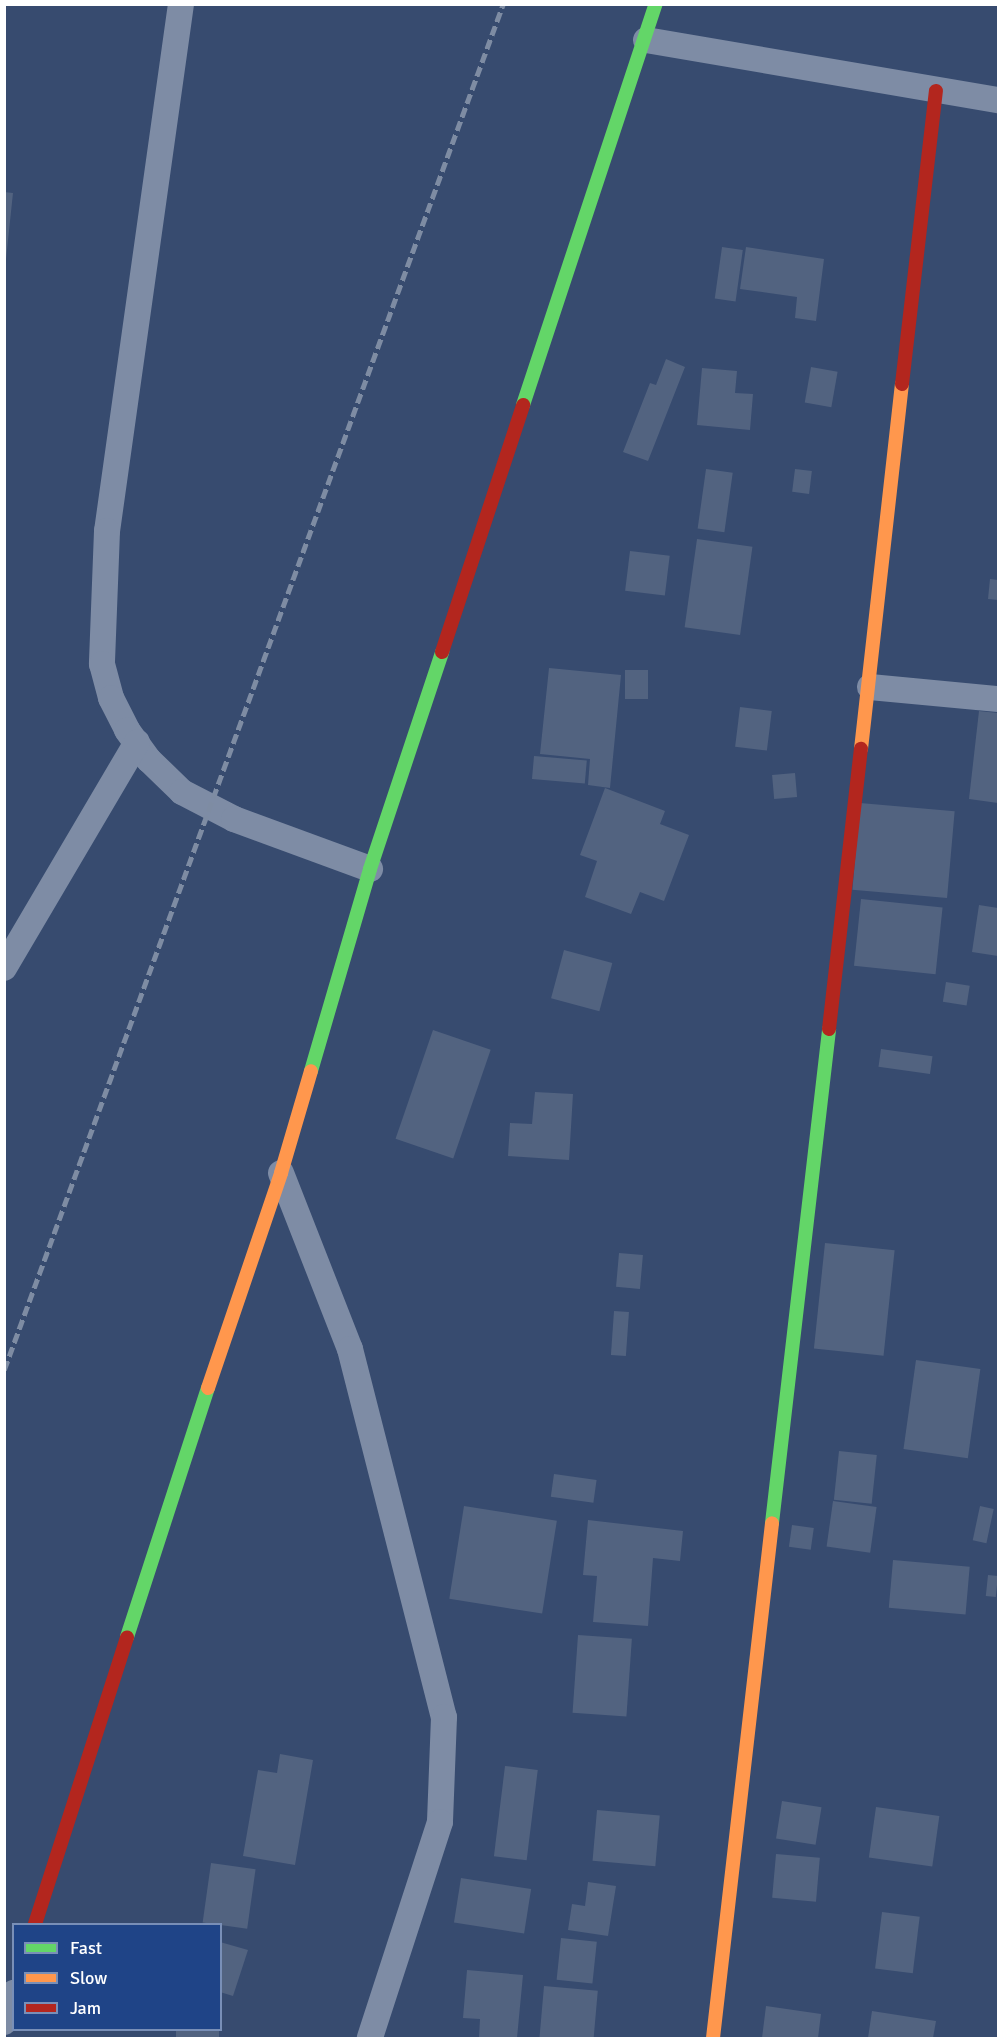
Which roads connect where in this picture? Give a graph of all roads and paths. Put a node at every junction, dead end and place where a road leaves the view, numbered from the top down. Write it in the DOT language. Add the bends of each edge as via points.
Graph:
graph roads {
  1 [pos="181,4"];
  2 [pos="656,4"];
  3 [pos="646,40"];
  4 [pos="936,91"];
  5 [pos="999,100"];
  6 [pos="870,687"];
  7 [pos="999,699"];
  8 [pos="137,742"];
  9 [pos="370,869"];
  10 [pos="4,968"];
  11 [pos="281,1173"];
  12 [pos="35,1923"];
  13 [pos="12,1999"];
  14 [pos="4,2022"];
  15 [pos="370,2038"];
  16 [pos="712,2038"];
  1 -- 8 [label="street" via="107,531 102,664 111,698"];
  2 -- 3 [label="street"];
  3 -- 4 [label="street"];
  3 -- 9 [label="street"];
  4 -- 5 [label="street"];
  4 -- 6 [label="street"];
  6 -- 7 [label="street"];
  6 -- 16 [label="street"];
  8 -- 9 [label="street" via="182,792 234,819"];
  8 -- 10 [label="street"];
  9 -- 11 [label="street"];
  11 -- 12 [label="street"];
  11 -- 15 [label="street" via="350,1349 444,1717 440,1822"];
  13 -- 14 [label="street"];
}
